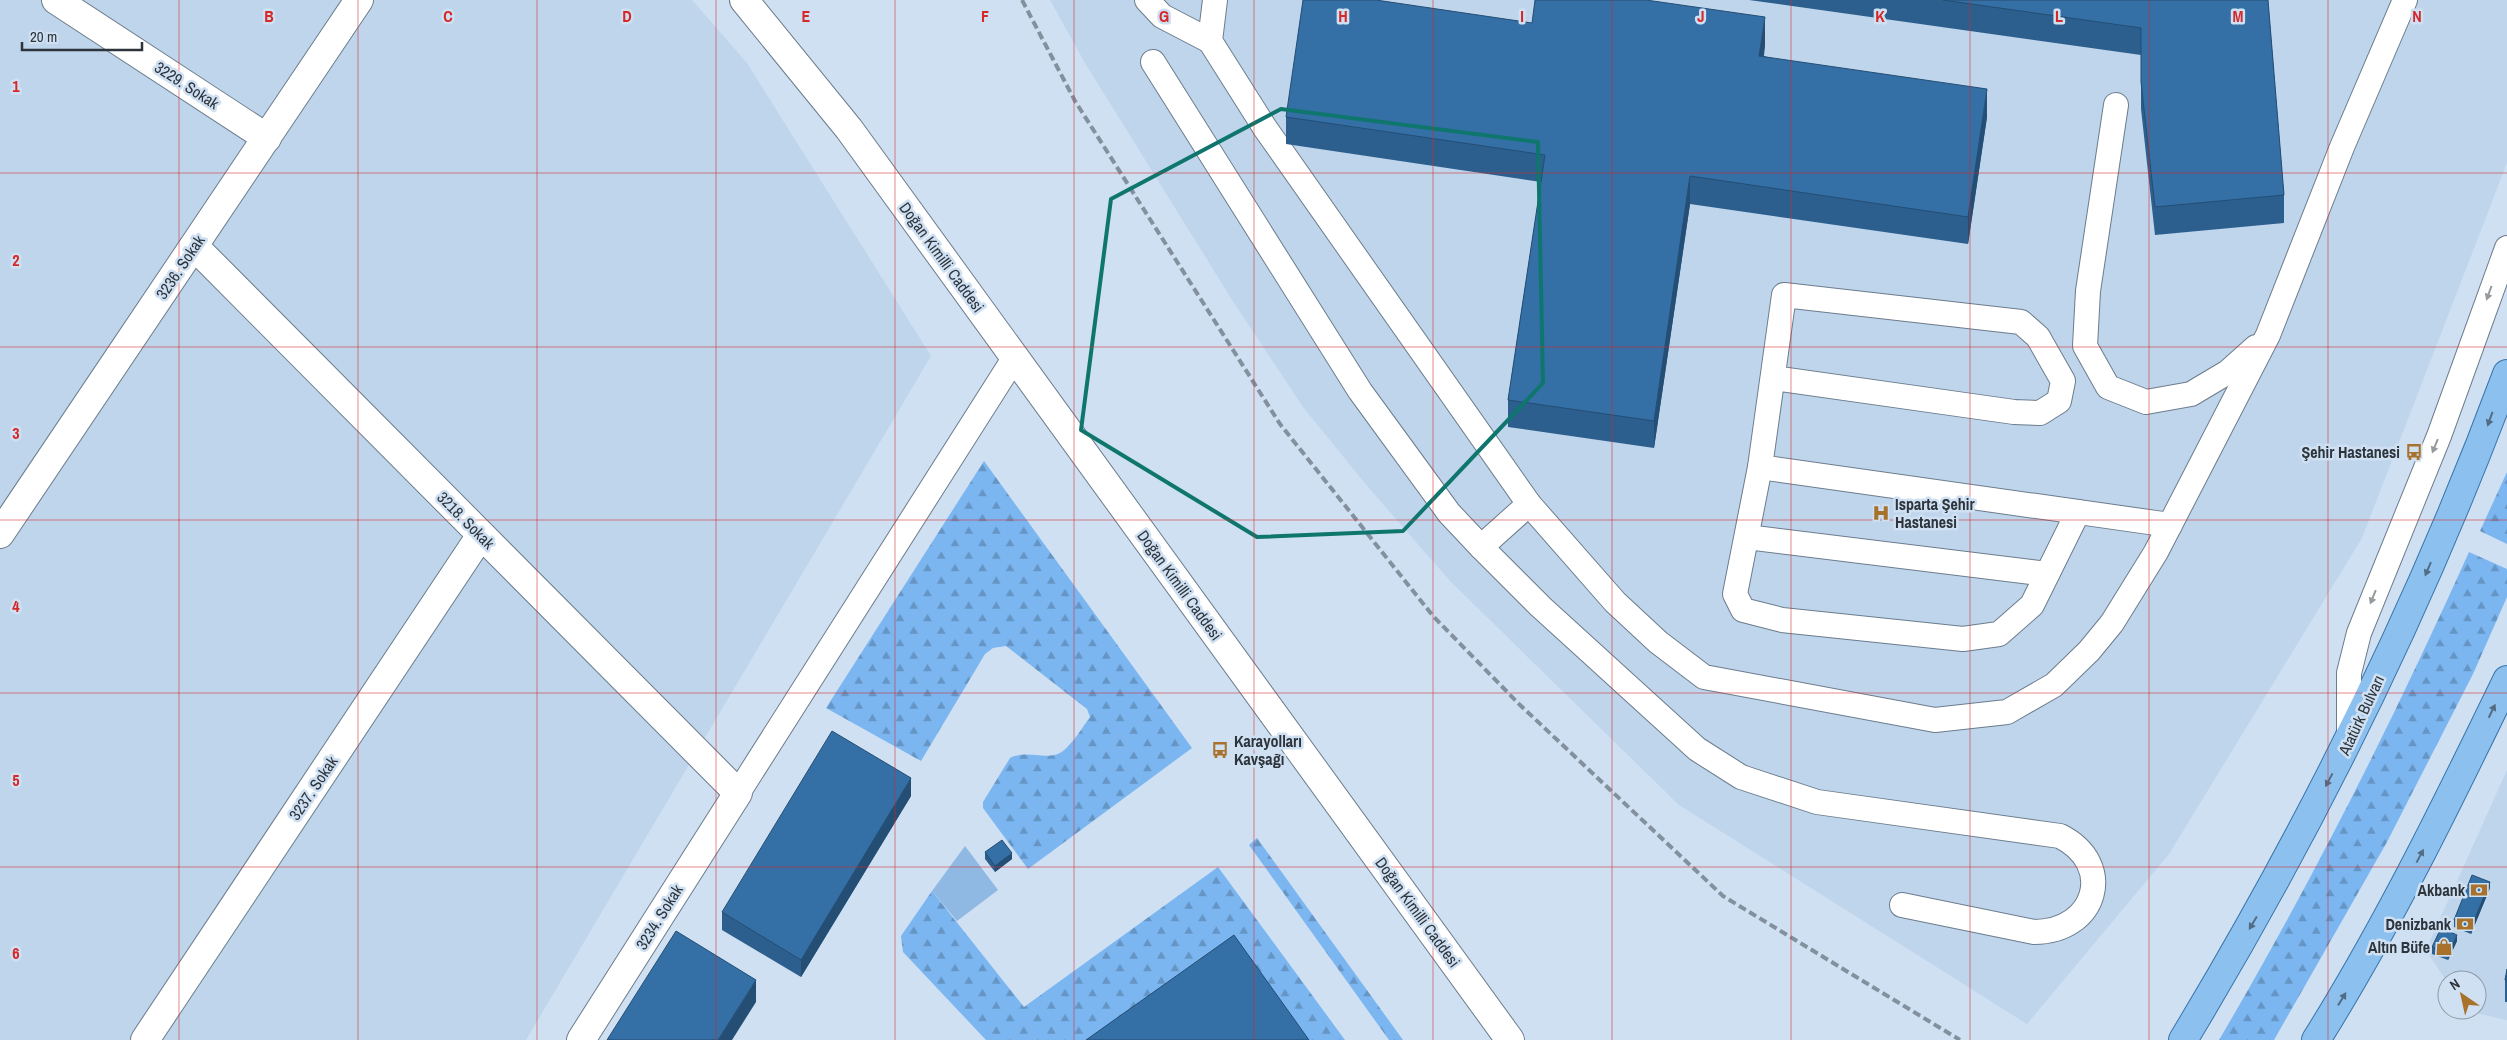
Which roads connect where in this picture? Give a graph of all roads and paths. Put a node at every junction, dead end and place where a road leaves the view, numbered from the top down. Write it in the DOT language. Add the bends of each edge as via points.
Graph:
graph roads {
  1 [pos="56,0"];
  2 [pos="360,0"];
  3 [pos="744,0"];
  4 [pos="768,0"];
  5 [pos="1147,0"];
  6 [pos="1215,0"];
  7 [pos="2405,0"];
  8 [pos="1210,41"];
  9 [pos="1153,62"];
  10 [pos="2116,105"];
  11 [pos="849,129"];
  12 [pos="267,138"];
  13 [pos="194,246"];
  14 [pos="2507,248"];
  15 [pos="2268,335"];
  16 [pos="1015,358"];
  17 [pos="2507,374"];
  18 [pos="1773,378"];
  19 [pos="1760,467"];
  20 [pos="1530,504"];
  21 [pos="2078,512"];
  22 [pos="2170,525"];
  23 [pos="0,534"];
  24 [pos="481,535"];
  25 [pos="1747,537"];
  26 [pos="1481,547"];
  27 [pos="2047,574"];
  28 [pos="2507,680"];
  29 [pos="2349,743"];
  30 [pos="738,793"];
  31 [pos="1902,905"];
  32 [pos="146,1040"];
  33 [pos="581,1040"];
  34 [pos="1510,1040"];
  35 [pos="2183,1040"];
  36 [pos="2316,1040"];
  1 -- 12 [label="street, 3229. Sokak"];
  2 -- 12 [label="street, 3236. Sokak"];
  3 -- 11 [label="street, Doğan Kimilli Caddesi"];
  4 -- 11 [label="street, Doğan Kimilli Caddesi"];
  5 -- 8 [label="lane" via="1162,16"];
  6 -- 8 [label="lane"];
  7 -- 15 [label="lane" via="2342,147"];
  8 -- 20 [label="lane" via="1264,128"];
  9 -- 26 [label="lane" via="1360,391 1448,513"];
  10 -- 15 [label="lane" via="2088,291 2084,346 2108,387 2146,402 2191,394 2228,372"];
  11 -- 16 [label="street, Doğan Kimilli Caddesi"];
  12 -- 13 [label="street, 3236. Sokak"];
  13 -- 23 [label="street, 3236. Sokak"];
  13 -- 24 [label="street, 3218. Sokak"];
  14 -- 29 [label="lane, one-way" via="2439,436 2359,633 2350,674"];
  15 -- 22 [label="lane"];
  16 -- 30 [label="lane"];
  16 -- 34 [label="street, Doğan Kimilli Caddesi"];
  17 -- 29 [label="main road, Atatürk Bulvarı, one-way" via="2466,480"];
  18 -- 18 [label="lane" via="1784,296 2021,322 2038,337 2063,381 2059,402 2040,413"];
  18 -- 19 [label="lane"];
  19 -- 21 [label="lane"];
  19 -- 25 [label="lane"];
  20 -- 22 [label="lane" via="1615,602 1658,642 1704,677 1935,720 2007,712 2054,685 2112,623"];
  20 -- 26 [label="lane"];
  21 -- 22 [label="lane"];
  21 -- 27 [label="lane"];
  24 -- 30 [label="street, 3218. Sokak"];
  24 -- 32 [label="street, 3237. Sokak"];
  25 -- 27 [label="lane"];
  25 -- 27 [label="lane" via="1735,594 1743,610 1782,620 1963,639 1999,634 2032,605"];
  26 -- 31 [label="lane" via="1541,608 1697,749 1741,777 1817,802 2060,836 2082,852 2092,877 2087,906 2065,927 2050,932 2034,932"];
  36 -- 28 [label="main road, one-way" via="2349,987 2434,830"];
  29 -- 35 [label="main road, Atatürk Bulvarı, one-way" via="2262,908"];
  30 -- 33 [label="street, 3234. Sokak"];
}
